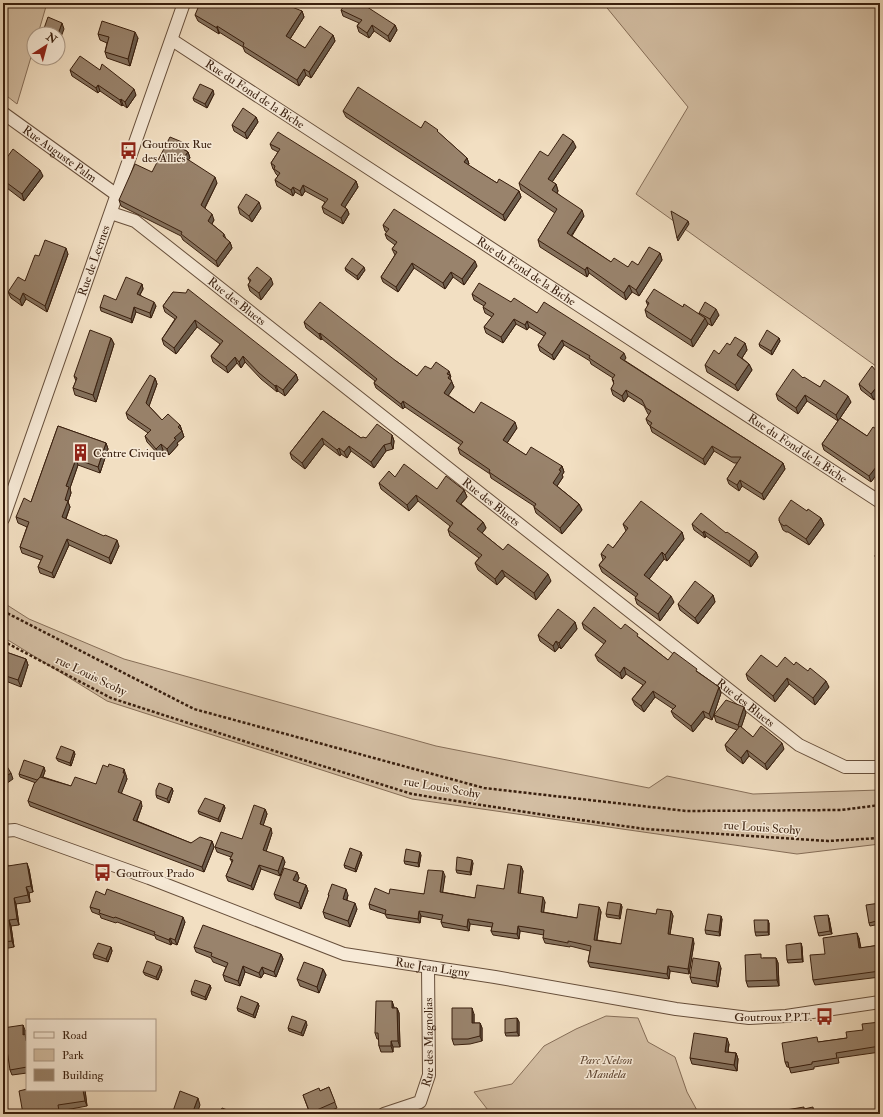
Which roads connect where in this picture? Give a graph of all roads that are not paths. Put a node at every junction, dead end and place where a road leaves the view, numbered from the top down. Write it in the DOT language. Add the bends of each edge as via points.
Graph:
graph roads {
  1 [pos="184,3"];
  2 [pos="172,40"];
  3 [pos="3,113"];
  4 [pos="117,195"];
  5 [pos="111,213"];
  6 [pos="880,502"];
  7 [pos="3,518"];
  8 [pos="880,767"];
  9 [pos="3,831"];
  10 [pos="428,967"];
  11 [pos="880,1002"];
  12 [pos="384,1114"];
  1 -- 2 [label="street, Rue de Leernes"];
  2 -- 4 [label="street, Rue de Leernes"];
  2 -- 6 [label="street, Rue du Fond de la Biche"];
  3 -- 4 [label="street, Rue Auguste Palm"];
  4 -- 5 [label="street, Rue de Leernes"];
  5 -- 7 [label="street, Rue de Leernes"];
  5 -- 8 [label="street, Rue des Bluets" via="135,221 799,745 844,767"];
  9 -- 10 [label="street, Rue Jean Ligny" via="15,830 344,954"];
  10 -- 11 [label="street, Rue Jean Ligny" via="676,1010 749,1018 786,1016"];
  10 -- 12 [label="street, Rue des Magnolias" via="429,1075 420,1102"];
}
